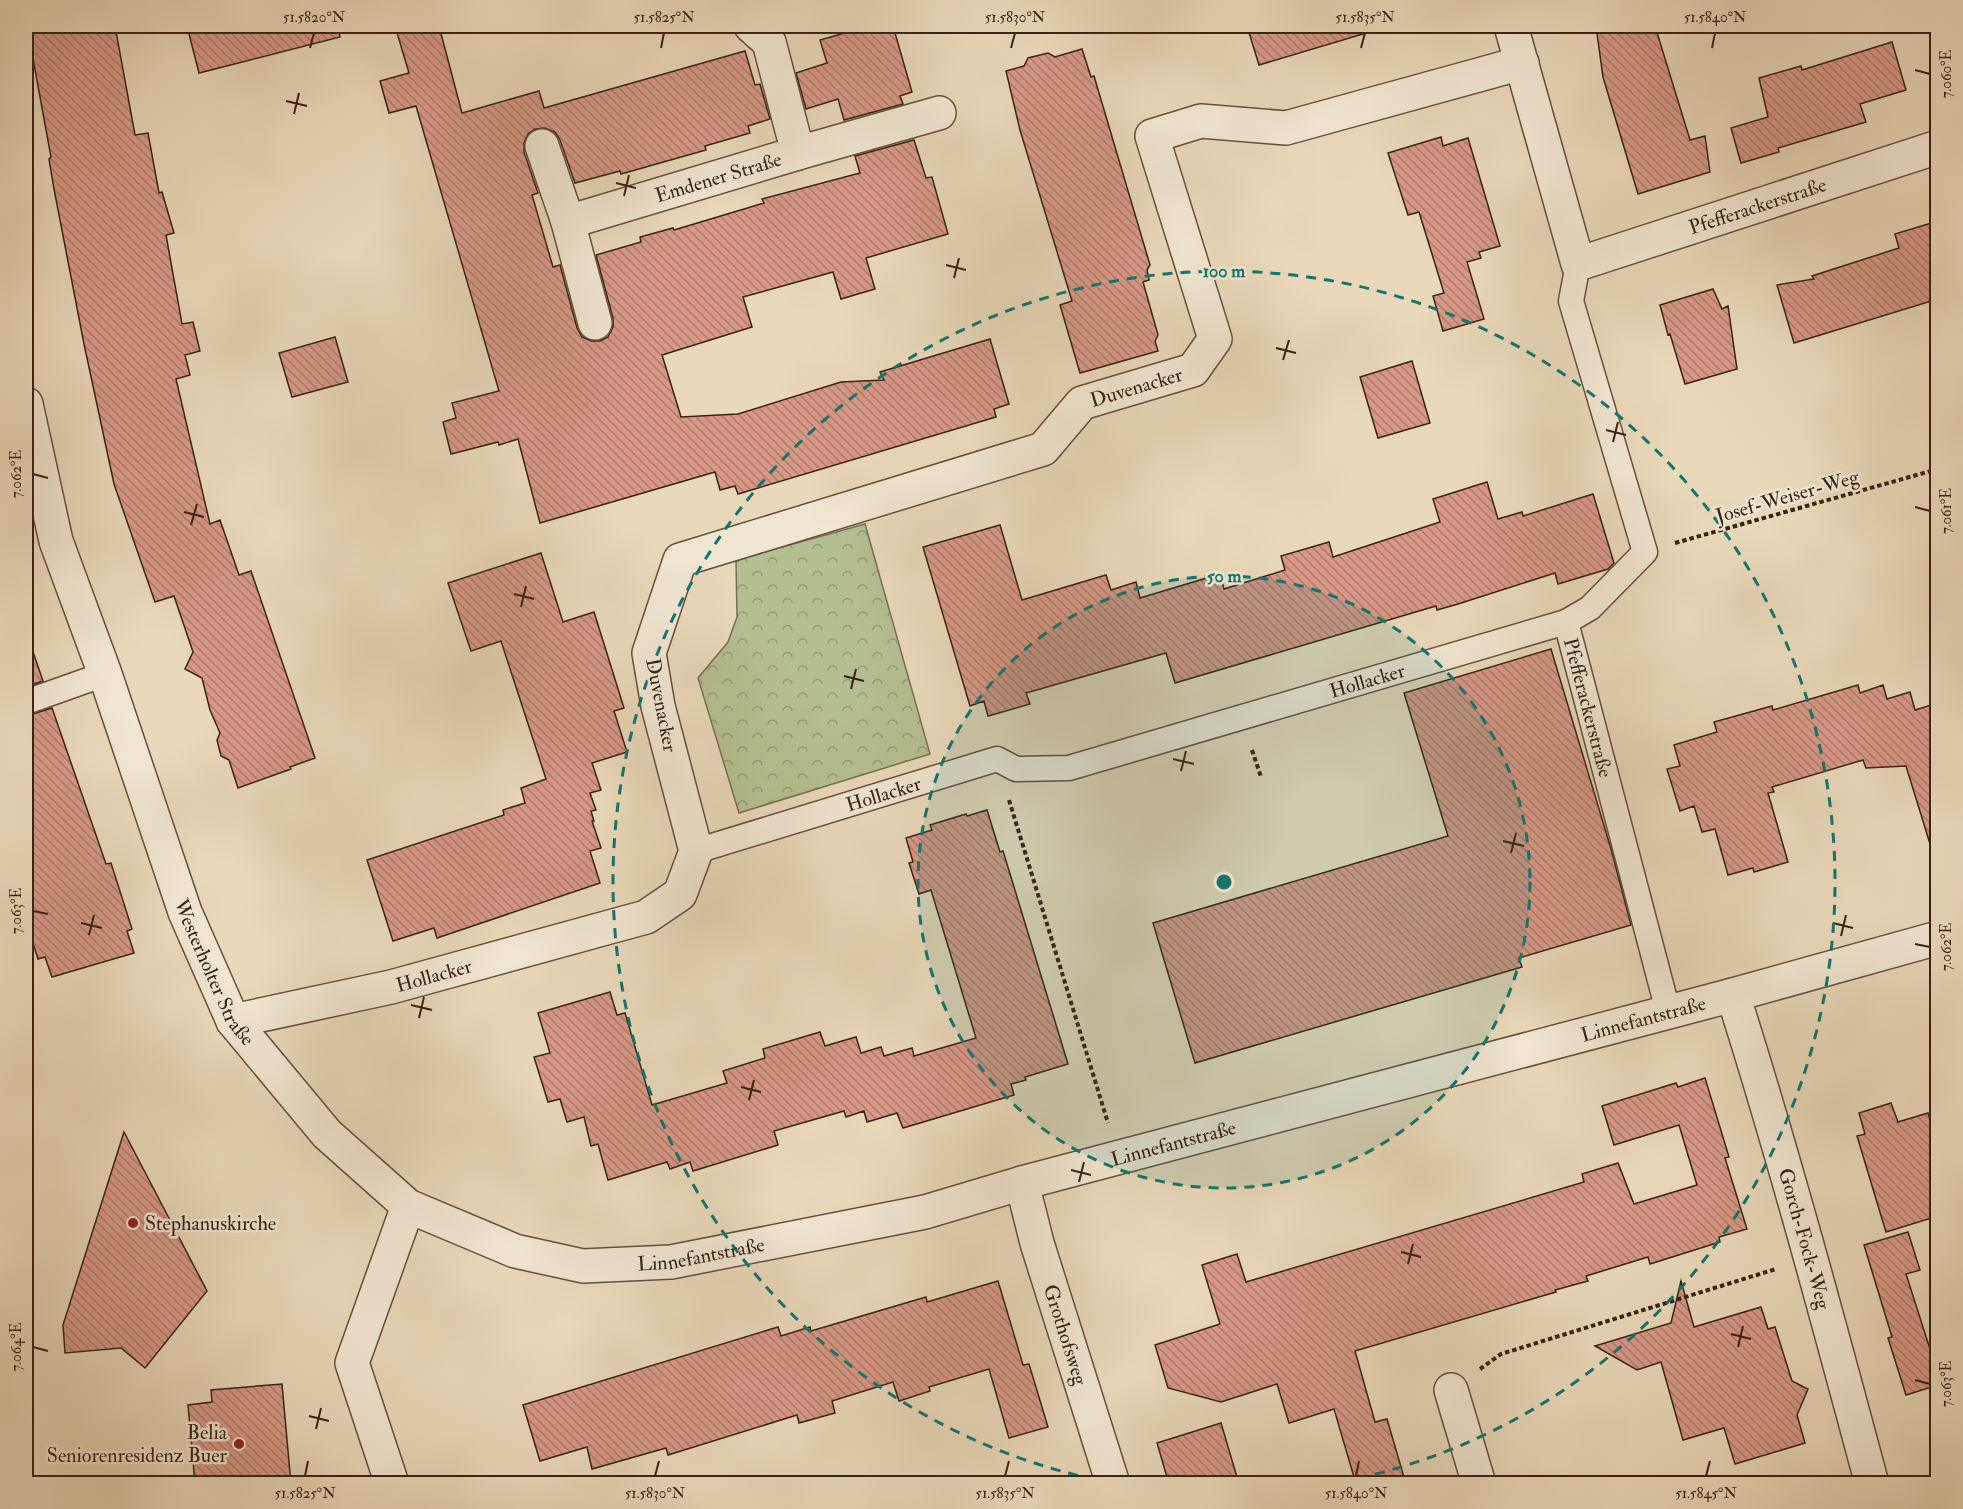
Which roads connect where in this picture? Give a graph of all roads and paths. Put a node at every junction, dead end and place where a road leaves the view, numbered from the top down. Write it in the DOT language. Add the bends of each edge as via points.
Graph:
graph roads {
  1 [pos="751,26"];
  2 [pos="1511,26"];
  3 [pos="1522,63"];
  4 [pos="939,113"];
  5 [pos="542,146"];
  6 [pos="1938,147"];
  7 [pos="798,153"];
  8 [pos="568,222"];
  9 [pos="1578,264"];
  10 [pos="595,323"];
  11 [pos="26,404"];
  12 [pos="1938,469"];
  13 [pos="1645,552"];
  14 [pos="1566,622"];
  15 [pos="105,674"];
  16 [pos="26,702"];
  17 [pos="997,759"];
  18 [pos="696,851"];
  19 [pos="1938,938"];
  20 [pos="1733,995"];
  21 [pos="1668,1011"];
  22 [pos="233,1021"];
  23 [pos="1119,1157"];
  24 [pos="1022,1183"];
  25 [pos="408,1206"];
  26 [pos="1811,1258"];
  27 [pos="1451,1389"];
  28 [pos="392,1484"];
  29 [pos="1113,1484"];
  30 [pos="1479,1484"];
  31 [pos="1872,1484"];
  1 -- 7 [label="street, Emdener Straße" via="769,42"];
  2 -- 3 [label="street"];
  3 -- 9 [label="street"];
  3 -- 18 [label="street, Duvenacker" via="1286,128 1201,122 1152,136 1215,339 1193,370 1082,403 1043,449 680,560 649,653 658,706"];
  4 -- 7 [label="street, Emdener Straße"];
  5 -- 8 [label="street"];
  6 -- 9 [label="street, Pfefferackerstraße"];
  7 -- 8 [label="street, Emdener Straße"];
  8 -- 10 [label="street"];
  9 -- 13 [label="lane" via="1571,302"];
  11 -- 15 [label="street, Westerholter Straße" via="56,541"];
  12 -- 13 [label="path, Josef-Weiser-Weg"];
  13 -- 14 [label="lane, Pfefferackerstraße" via="1590,608"];
  14 -- 17 [label="lane, Hollacker" via="1069,768 1016,769"];
  14 -- 21 [label="lane, Pfefferackerstraße"];
  15 -- 16 [label="lane"];
  15 -- 22 [label="street, Westerholter Straße" via="185,912"];
  17 -- 18 [label="lane, Hollacker"];
  17 -- 23 [label="path"];
  18 -- 22 [label="street, Hollacker" via="680,894 646,917 391,987"];
  19 -- 20 [label="street, Linnefantstraße"];
  20 -- 21 [label="street, Linnefantstraße"];
  20 -- 26 [label="street, Gorch-Fock-Weg"];
  21 -- 23 [label="street, Linnefantstraße"];
  22 -- 25 [label="street, Westerholter Straße" via="327,1134"];
  23 -- 24 [label="street, Linnefantstraße"];
  24 -- 25 [label="street, Linnefantstraße" via="925,1212 671,1262 583,1266 515,1251"];
  24 -- 29 [label="street, Grothofsweg" via="1037,1243"];
  25 -- 28 [label="street" via="352,1363"];
  26 -- 27 [label="path" via="1501,1354"];
  26 -- 31 [label="street, Gorch-Fock-Weg"];
  27 -- 30 [label="street"];
}
